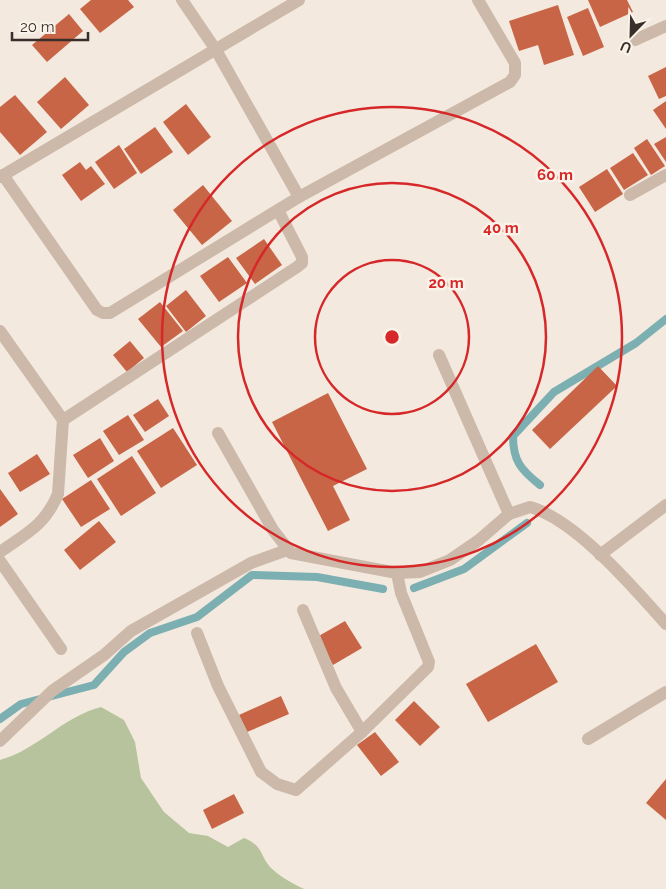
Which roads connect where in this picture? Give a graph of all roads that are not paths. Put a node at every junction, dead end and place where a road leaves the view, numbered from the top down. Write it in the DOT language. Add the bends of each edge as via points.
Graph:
graph roads {
  1 [pos="182,0"];
  2 [pos="299,0"];
  3 [pos="478,0"];
  4 [pos="666,26"];
  5 [pos="635,40"];
  6 [pos="216,50"];
  7 [pos="666,175"];
  8 [pos="1,176"];
  9 [pos="630,195"];
  10 [pos="299,196"];
  11 [pos="278,210"];
  12 [pos="0,331"];
  13 [pos="439,355"];
  14 [pos="63,420"];
  15 [pos="218,434"];
  16 [pos="666,504"];
  17 [pos="509,514"];
  18 [pos="287,550"];
  19 [pos="0,552"];
  20 [pos="600,555"];
  21 [pos="0,561"];
  22 [pos="397,573"];
  23 [pos="303,610"];
  24 [pos="666,624"];
  25 [pos="197,632"];
  26 [pos="61,649"];
  27 [pos="666,692"];
  28 [pos="362,732"];
  29 [pos="588,739"];
  30 [pos="0,741"];
  1 -- 6 [label="street"];
  2 -- 6 [label="street"];
  3 -- 10 [label="street" via="515,62 515,75 510,82"];
  4 -- 5 [label="street"];
  6 -- 8 [label="street"];
  6 -- 10 [label="street"];
  7 -- 9 [label="street"];
  8 -- 11 [label="street" via="97,310 103,313 110,313"];
  10 -- 11 [label="street"];
  11 -- 14 [label="street" via="302,257 298,267"];
  12 -- 14 [label="street"];
  13 -- 17 [label="street"];
  14 -- 19 [label="street" via="55,502 44,521"];
  15 -- 18 [label="street"];
  16 -- 20 [label="street"];
  17 -- 20 [label="street" via="530,507 543,511 557,518"];
  17 -- 22 [label="street" via="450,560 420,572"];
  18 -- 22 [label="street" via="297,556 354,563"];
  18 -- 30 [label="street" via="251,563 131,631 52,692"];
  20 -- 24 [label="street"];
  21 -- 26 [label="street"];
  22 -- 28 [label="street" via="401,593 429,662 428,667"];
  23 -- 28 [label="street" via="336,688"];
  25 -- 28 [label="street" via="218,686 261,772 277,784 296,790"];
  27 -- 29 [label="street"];
}
